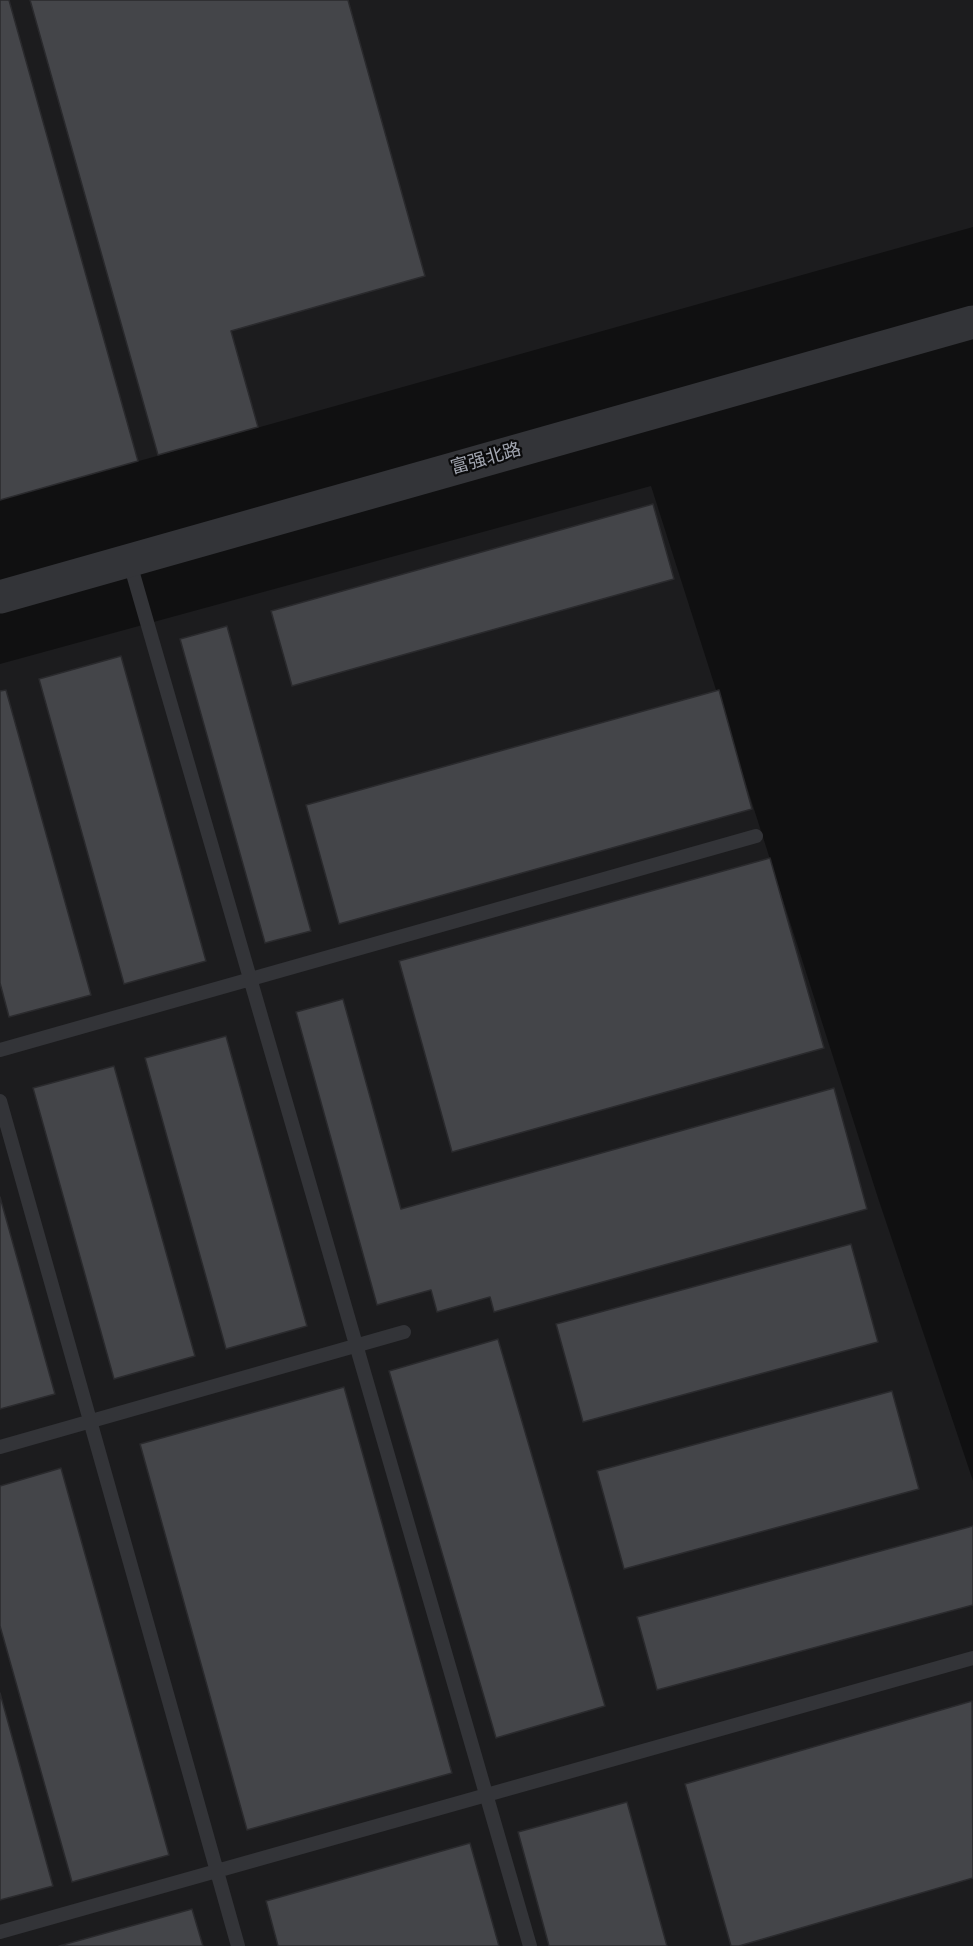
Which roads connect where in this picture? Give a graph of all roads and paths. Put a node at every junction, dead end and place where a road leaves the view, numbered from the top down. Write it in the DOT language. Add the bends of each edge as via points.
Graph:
graph roads {
  1 [pos="973,322"];
  2 [pos="129,560"];
  3 [pos="0,597"];
  4 [pos="756,836"];
  5 [pos="250,979"];
  6 [pos="0,1050"];
  7 [pos="0,1101"];
  8 [pos="404,1332"];
  9 [pos="356,1345"];
  10 [pos="90,1421"];
  11 [pos="0,1447"];
  12 [pos="973,1658"];
  13 [pos="487,1795"];
  14 [pos="217,1871"];
  15 [pos="0,1932"];
  16 [pos="238,1946"];
  17 [pos="530,1946"];
  1 -- 2 [label="street, 富强北路"];
  2 -- 3 [label="street, 富强北路"];
  2 -- 5 [label="lane"];
  4 -- 5 [label="lane"];
  5 -- 6 [label="lane"];
  5 -- 9 [label="lane"];
  7 -- 10 [label="lane"];
  8 -- 9 [label="lane"];
  9 -- 10 [label="lane"];
  9 -- 13 [label="lane"];
  10 -- 11 [label="lane"];
  10 -- 14 [label="lane"];
  12 -- 13 [label="lane"];
  13 -- 14 [label="lane"];
  13 -- 17 [label="lane"];
  14 -- 15 [label="lane"];
  14 -- 16 [label="lane"];
}
